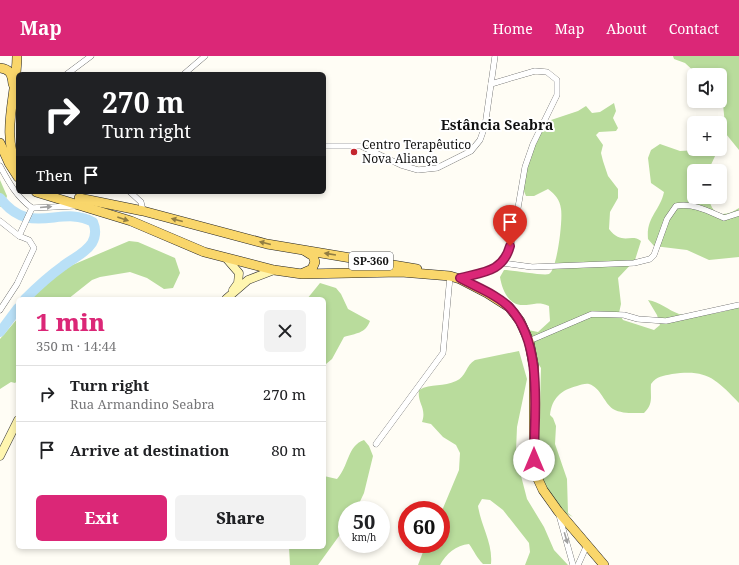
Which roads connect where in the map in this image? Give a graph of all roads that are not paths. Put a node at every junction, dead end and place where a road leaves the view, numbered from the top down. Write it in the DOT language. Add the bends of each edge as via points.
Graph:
graph roads {
  1 [pos="16,56"];
  2 [pos="91,56"];
  3 [pos="205,56"];
  4 [pos="495,56"];
  5 [pos="0,68"];
  6 [pos="17,72"];
  7 [pos="70,72"];
  8 [pos="186,72"];
  9 [pos="16,76"];
  10 [pos="491,84"];
  11 [pos="14,89"];
  12 [pos="0,143"];
  13 [pos="326,146"];
  14 [pos="16,165"];
  15 [pos="0,166"];
  16 [pos="16,174"];
  17 [pos="16,193"];
  18 [pos="17,194"];
  19 [pos="43,194"];
  20 [pos="63,194"];
  21 [pos="132,194"];
  22 [pos="86,206"];
  23 [pos="31,211"];
  24 [pos="143,211"];
  25 [pos="739,213"];
  26 [pos="0,221"];
  27 [pos="20,233"];
  28 [pos="303,250"];
  29 [pos="226,258"];
  30 [pos="502,263"];
  31 [pos="274,270"];
  32 [pos="302,274"];
  33 [pos="438,274"];
  34 [pos="450,276"];
  35 [pos="460,278"];
  36 [pos="229,297"];
  37 [pos="229,297"];
  38 [pos="739,305"];
  39 [pos="0,310"];
  40 [pos="529,341"];
  41 [pos="16,424"];
  42 [pos="376,444"];
  43 [pos="0,456"];
  44 [pos="558,511"];
  45 [pos="587,545"];
  46 [pos="574,565"];
  47 [pos="578,565"];
  48 [pos="604,565"];
  1 -- 6 [label="main road"];
  2 -- 7 [label="street"];
  3 -- 8 [label="street"];
  4 -- 10 [label="street"];
  5 -- 11 [label="main road" via="11,72"];
  9 -- 11 [label="main road"];
  10 -- 13 [label="street" via="485,126 480,140 471,151 437,168 418,170 361,146"];
  10 -- 30 [label="street" via="535,71 546,72 557,80 557,95 533,144 525,167 508,254"];
  11 -- 14 [label="main road" via="6,120 6,136"];
  12 -- 16 [label="main road"];
  15 -- 17 [label="street"];
  18 -- 23 [label="street"];
  19 -- 22 [label="main road, SP-360"];
  20 -- 24 [label="main road, SP-360"];
  21 -- 24 [label="street" via="141,202"];
  23 -- 22 [label="street, one-way"];
  22 -- 29 [label="main road, SP-360, one-way" via="131,221 204,252"];
  23 -- 27 [label="street"];
  28 -- 24 [label="main road, SP-360, one-way" via="268,244"];
  25 -- 30 [label="street" via="724,218 696,207 676,206 667,219 654,255 650,259 634,263 532,266"];
  26 -- 27 [label="street"];
  27 -- 39 [label="street" via="34,248 17,284"];
  28 -- 32 [label="main road" via="313,256 315,262 312,269"];
  33 -- 28 [label="main road, SP-360, one-way" via="402,265"];
  29 -- 31 [label="main road, SP-360"];
  29 -- 36 [label="main road" via="239,273 238,283"];
  30 -- 35 [label="street" via="493,269"];
  31 -- 32 [label="main road, SP-360"];
  31 -- 37 [label="main road" via="248,280"];
  32 -- 33 [label="main road, SP-360"];
  33 -- 34 [label="main road, SP-360"];
  34 -- 35 [label="main road, SP-360"];
  34 -- 42 [label="street" via="443,353"];
  35 -- 40 [label="main road, SP-360" via="509,307"];
  38 -- 40 [label="street" via="666,321 638,320 624,315 592,314"];
  40 -- 44 [label="main road, SP-360" via="534,367 534,460 537,477 543,490"];
  41 -- 43 [label="main road"];
  44 -- 45 [label="main road, SP-360"];
  44 -- 46 [label="street, one-way"];
  45 -- 47 [label="street"];
  45 -- 48 [label="main road, SP-360"];
}
